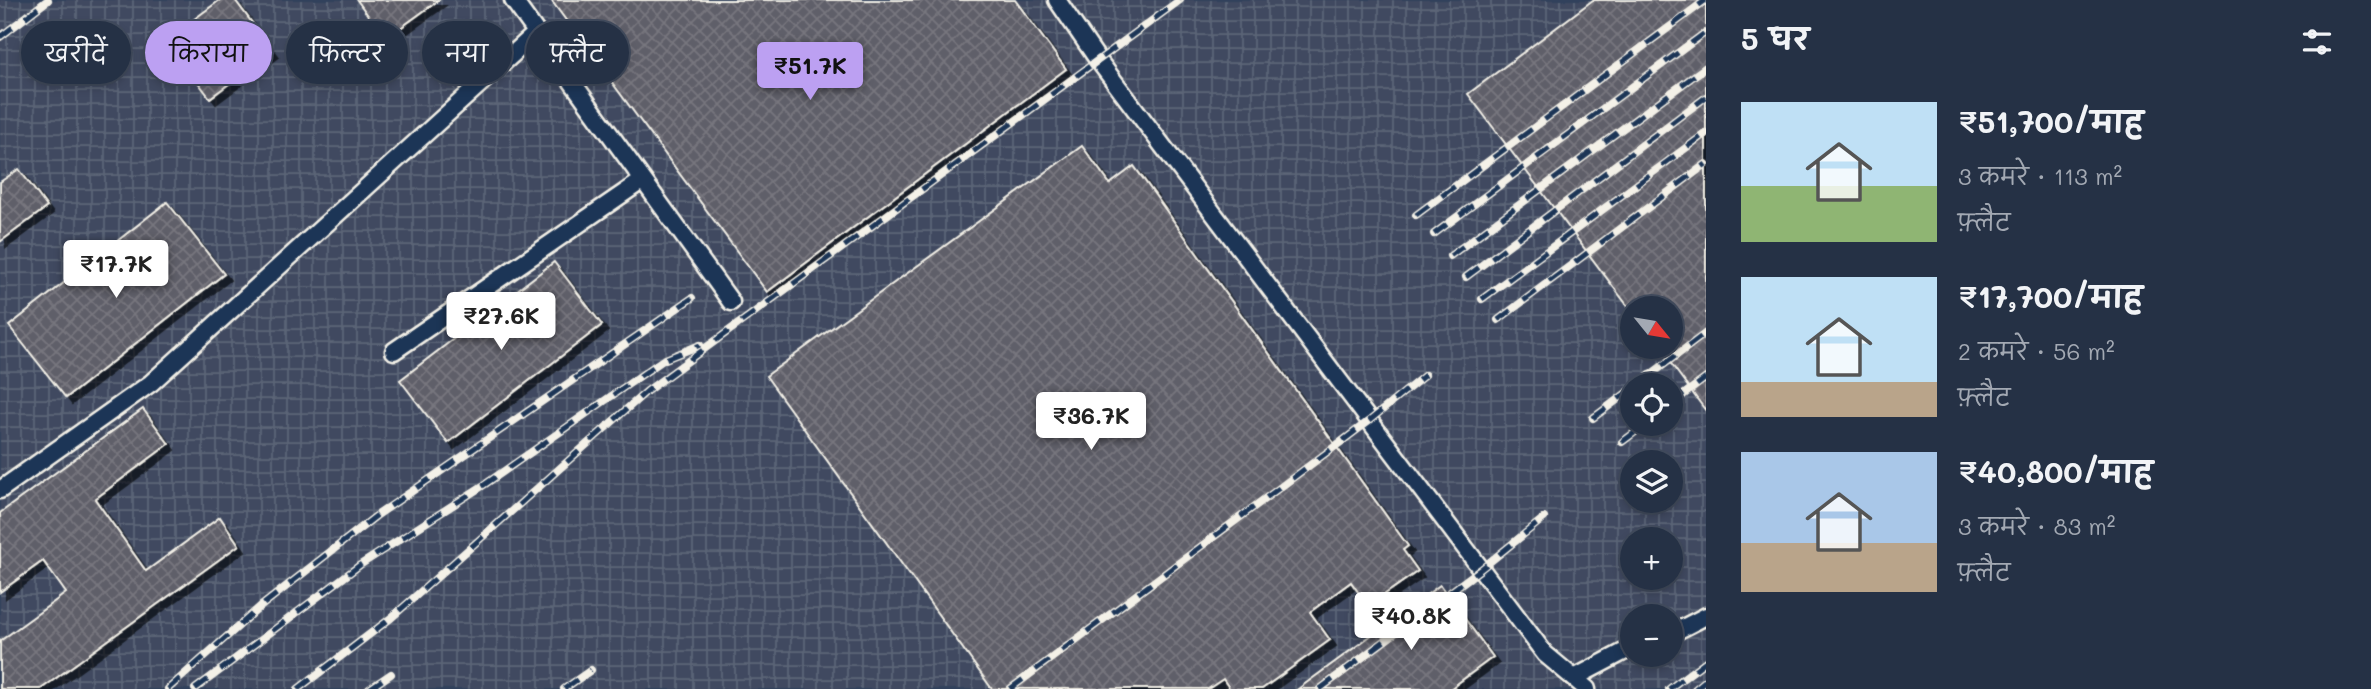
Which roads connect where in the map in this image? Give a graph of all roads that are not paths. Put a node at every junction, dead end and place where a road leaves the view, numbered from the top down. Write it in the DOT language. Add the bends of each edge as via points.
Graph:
graph roads {
  1 [pos="513,0"];
  2 [pos="1057,0"];
  3 [pos="528,21"];
  4 [pos="526,42"];
  5 [pos="573,84"];
  6 [pos="643,180"];
  7 [pos="731,302"];
  8 [pos="394,351"];
  9 [pos="0,490"];
  10 [pos="1706,616"];
  11 [pos="1683,628"];
  12 [pos="1620,656"];
  13 [pos="1580,684"];
  1 -- 3 [label="lane"];
  2 -- 13 [label="lane" via="1545,654"];
  4 -- 9 [label="lane" via="151,383"];
  5 -- 6 [label="lane"];
  6 -- 7 [label="lane"];
  6 -- 8 [label="lane"];
  10 -- 11 [label="lane"];
  12 -- 13 [label="lane"];
}
